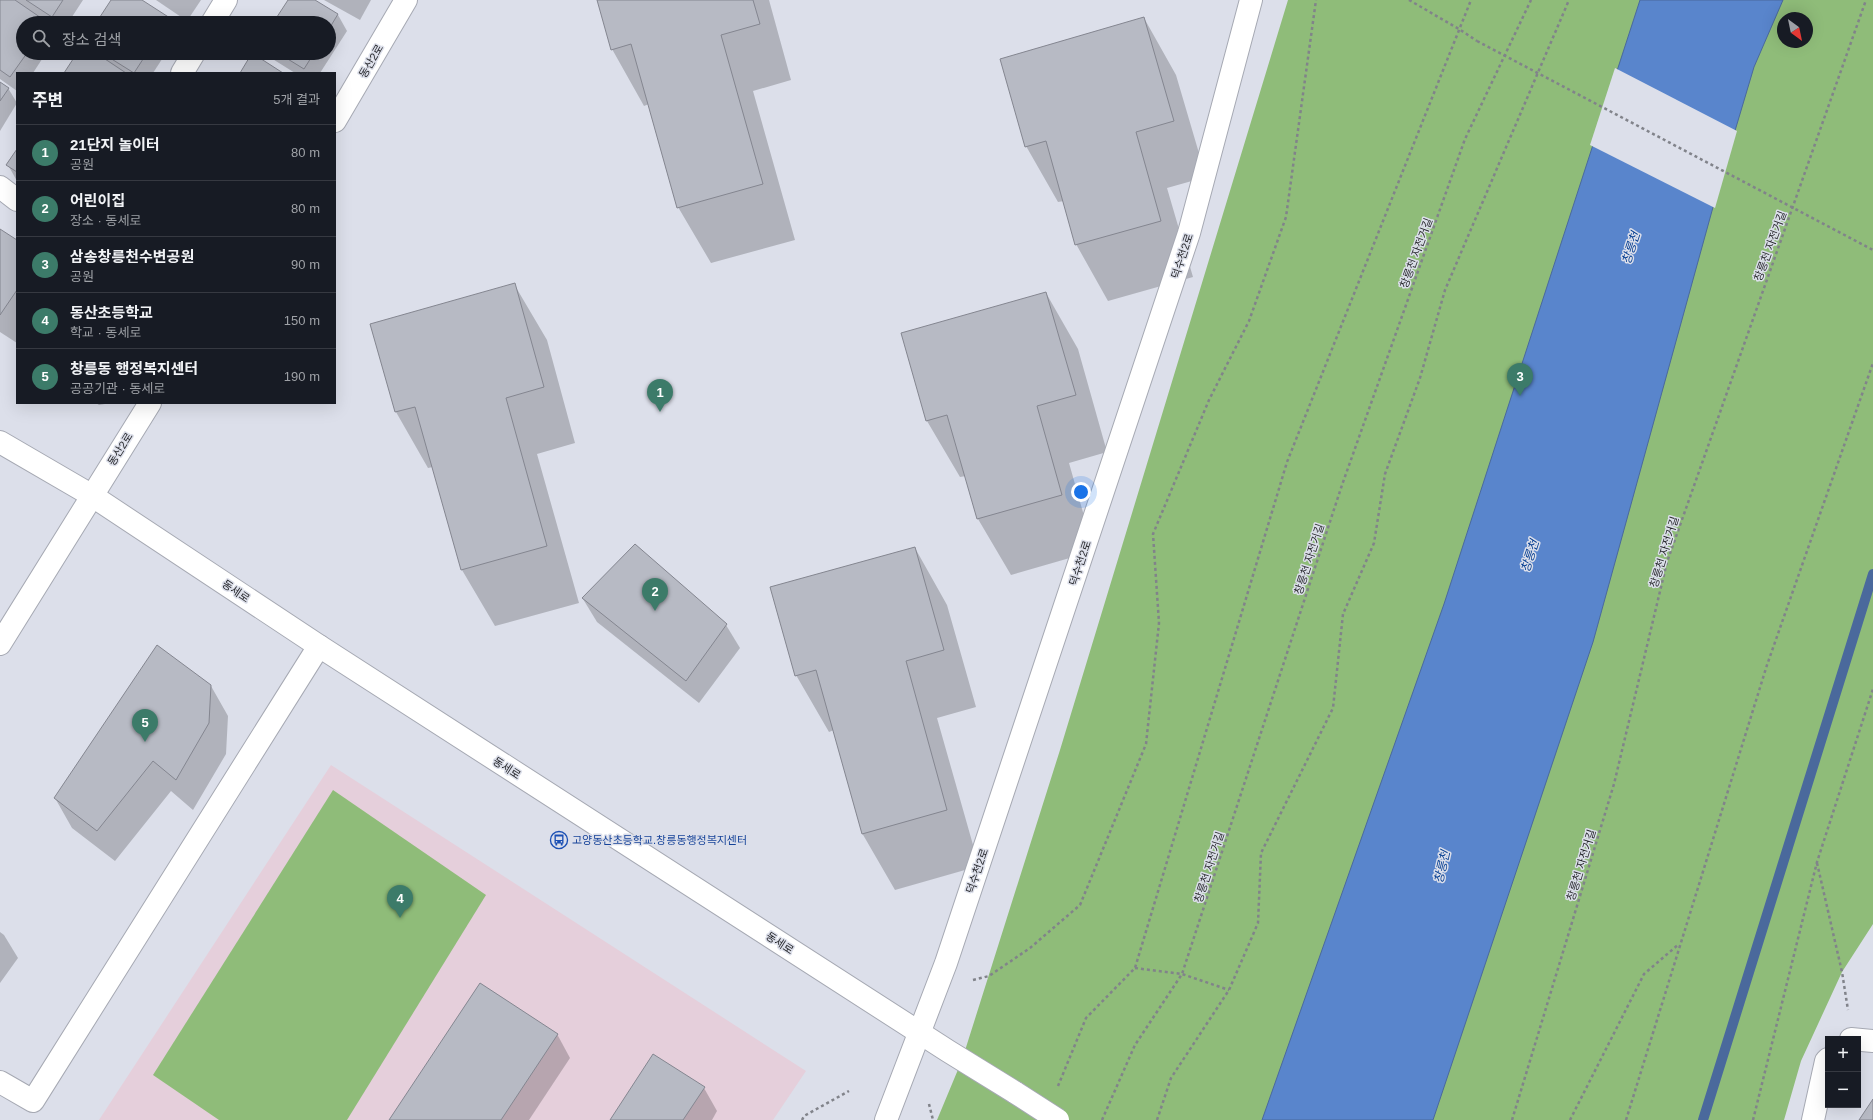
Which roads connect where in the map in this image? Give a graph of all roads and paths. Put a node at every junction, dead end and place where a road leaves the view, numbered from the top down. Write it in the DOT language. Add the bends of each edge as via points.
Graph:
graph roads {
  1 [pos="226,0"];
  2 [pos="406,0"];
  3 [pos="1251,0"];
  4 [pos="1316,0"];
  5 [pos="1409,0"];
  6 [pos="1471,0"];
  7 [pos="1531,0"];
  8 [pos="1569,0"];
  9 [pos="1866,0"];
  10 [pos="216,16"];
  11 [pos="1459,29"];
  12 [pos="190,60"];
  13 [pos="183,72"];
  14 [pos="336,119"];
  15 [pos="0,188"];
  16 [pos="16,199"];
  17 [pos="1873,250"];
  18 [pos="1873,362"];
  19 [pos="149,404"];
  20 [pos="0,442"];
  21 [pos="91,495"];
  22 [pos="0,644"];
  23 [pos="319,646"];
  24 [pos="1873,689"];
  25 [pos="1817,862"];
  26 [pos="1680,943"];
  27 [pos="1135,968"];
  28 [pos="1182,974"];
  29 [pos="973,980"];
  30 [pos="1229,990"];
  31 [pos="1849,1013"];
  32 [pos="918,1032"];
  33 [pos="1861,1040"];
  34 [pos="1873,1041"];
  35 [pos="1825,1066"];
  36 [pos="0,1082"];
  37 [pos="850,1091"];
  38 [pos="1056,1091"];
  39 [pos="929,1104"];
  40 [pos="802,1120"];
  41 [pos="886,1120"];
  42 [pos="933,1120"];
  43 [pos="1058,1120"];
  44 [pos="1102,1120"];
  45 [pos="1157,1120"];
  46 [pos="1512,1120"];
  47 [pos="1570,1120"];
  48 [pos="1626,1120"];
  49 [pos="1753,1120"];
  50 [pos="1813,1120"];
  1 -- 10 [label="street"];
  2 -- 14 [label="street, 동산2로"];
  3 -- 32 [label="street, 덕수천2로" via="1189,233 946,963"];
  4 -- 29 [label="path" via="1286,217 1248,321 1209,400 1153,534 1159,622 1146,744 1080,905 1030,948 989,976"];
  5 -- 11 [label="path"];
  6 -- 11 [label="path"];
  7 -- 28 [label="path, 창릉천 자전거길" via="1463,146 1342,485"];
  8 -- 30 [label="path" via="1445,290 1420,378 1385,474 1374,543 1343,614 1333,708 1261,853 1258,923"];
  9 -- 46 [label="path, 창릉천 자전거길" via="1667,562 1614,784"];
  11 -- 17 [label="path, bridge" via="1476,41"];
  11 -- 27 [label="path" via="1287,462"];
  12 -- 13 [label="street"];
  15 -- 16 [label="street"];
  18 -- 26 [label="path" via="1767,665"];
  19 -- 21 [label="street, 동산2로"];
  20 -- 21 [label="street, 동세로"];
  21 -- 22 [label="street, 동산2로"];
  21 -- 23 [label="street, 동세로"];
  23 -- 32 [label="street, 동세로"];
  23 -- 36 [label="street" via="33,1101"];
  24 -- 25 [label="path"];
  25 -- 31 [label="path"];
  25 -- 49 [label="path"];
  26 -- 47 [label="path" via="1644,974"];
  26 -- 48 [label="path"];
  27 -- 28 [label="path"];
  27 -- 38 [label="path" via="1086,1018"];
  28 -- 30 [label="path"];
  28 -- 44 [label="path, 창릉천 자전거길" via="1135,1045"];
  30 -- 45 [label="path" via="1171,1078"];
  32 -- 41 [label="street, 덕수천2로"];
  32 -- 43 [label="street, 동세로, bridge"];
  33 -- 34 [label="street"];
  35 -- 50 [label="street"];
  37 -- 40 [label="path" via="804,1116"];
  39 -- 42 [label="path"];
}
